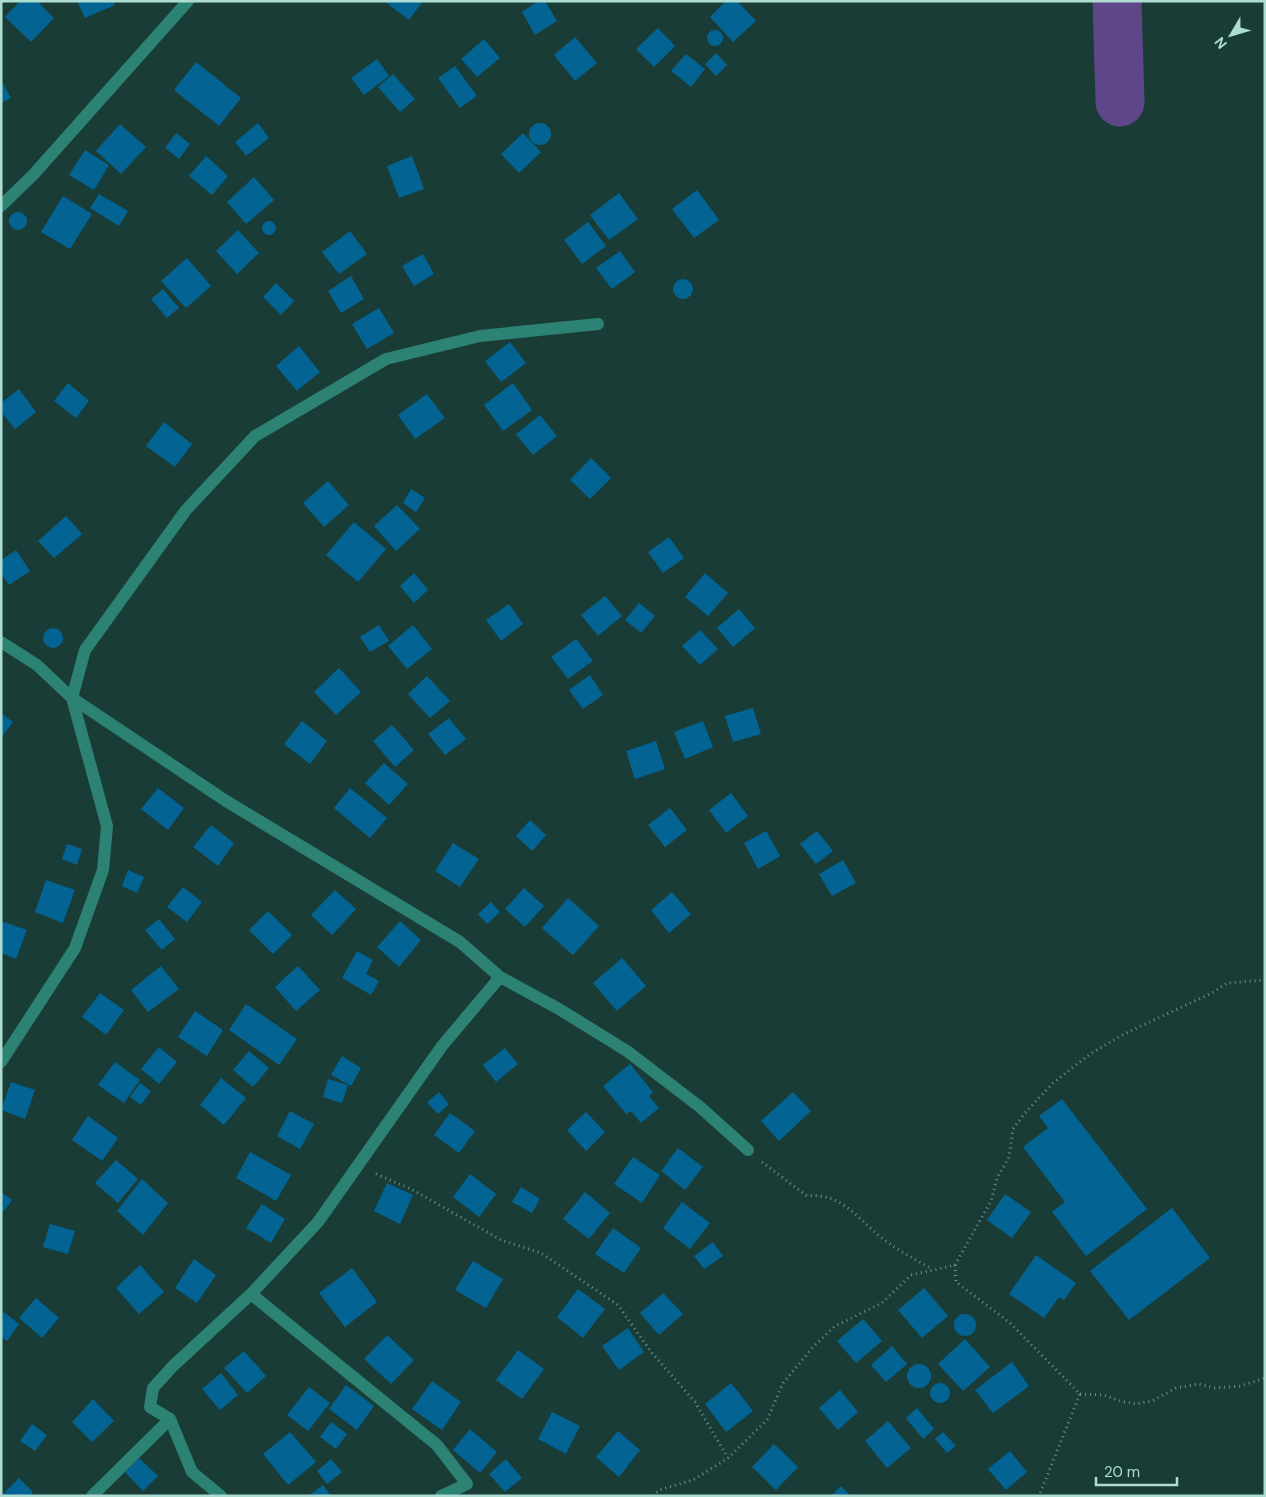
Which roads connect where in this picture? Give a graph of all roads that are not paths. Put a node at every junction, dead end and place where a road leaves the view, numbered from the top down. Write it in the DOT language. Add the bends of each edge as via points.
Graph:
graph roads {
  1 [pos="188,1"];
  2 [pos="1,206"];
  3 [pos="598,324"];
  4 [pos="1,642"];
  5 [pos="72,698"];
  6 [pos="500,977"];
  7 [pos="1,1062"];
  8 [pos="748,1150"];
  9 [pos="251,1294"];
  10 [pos="170,1418"];
  11 [pos="92,1496"];
  12 [pos="221,1496"];
  13 [pos="441,1496"];
  1 -- 2 [label="street" via="33,175"];
  3 -- 5 [label="street" via="480,336 386,359 255,436 186,510 85,650"];
  4 -- 5 [label="street" via="37,665"];
  5 -- 6 [label="street" via="226,801 460,942"];
  5 -- 7 [label="street" via="107,826 103,870 75,948"];
  6 -- 8 [label="street" via="627,1051 700,1107"];
  6 -- 9 [label="street" via="442,1046 318,1222"];
  9 -- 10 [label="street" via="153,1388 150,1406"];
  9 -- 13 [label="street" via="438,1445 467,1484"];
  10 -- 11 [label="street"];
  10 -- 12 [label="street" via="192,1472"];
}
